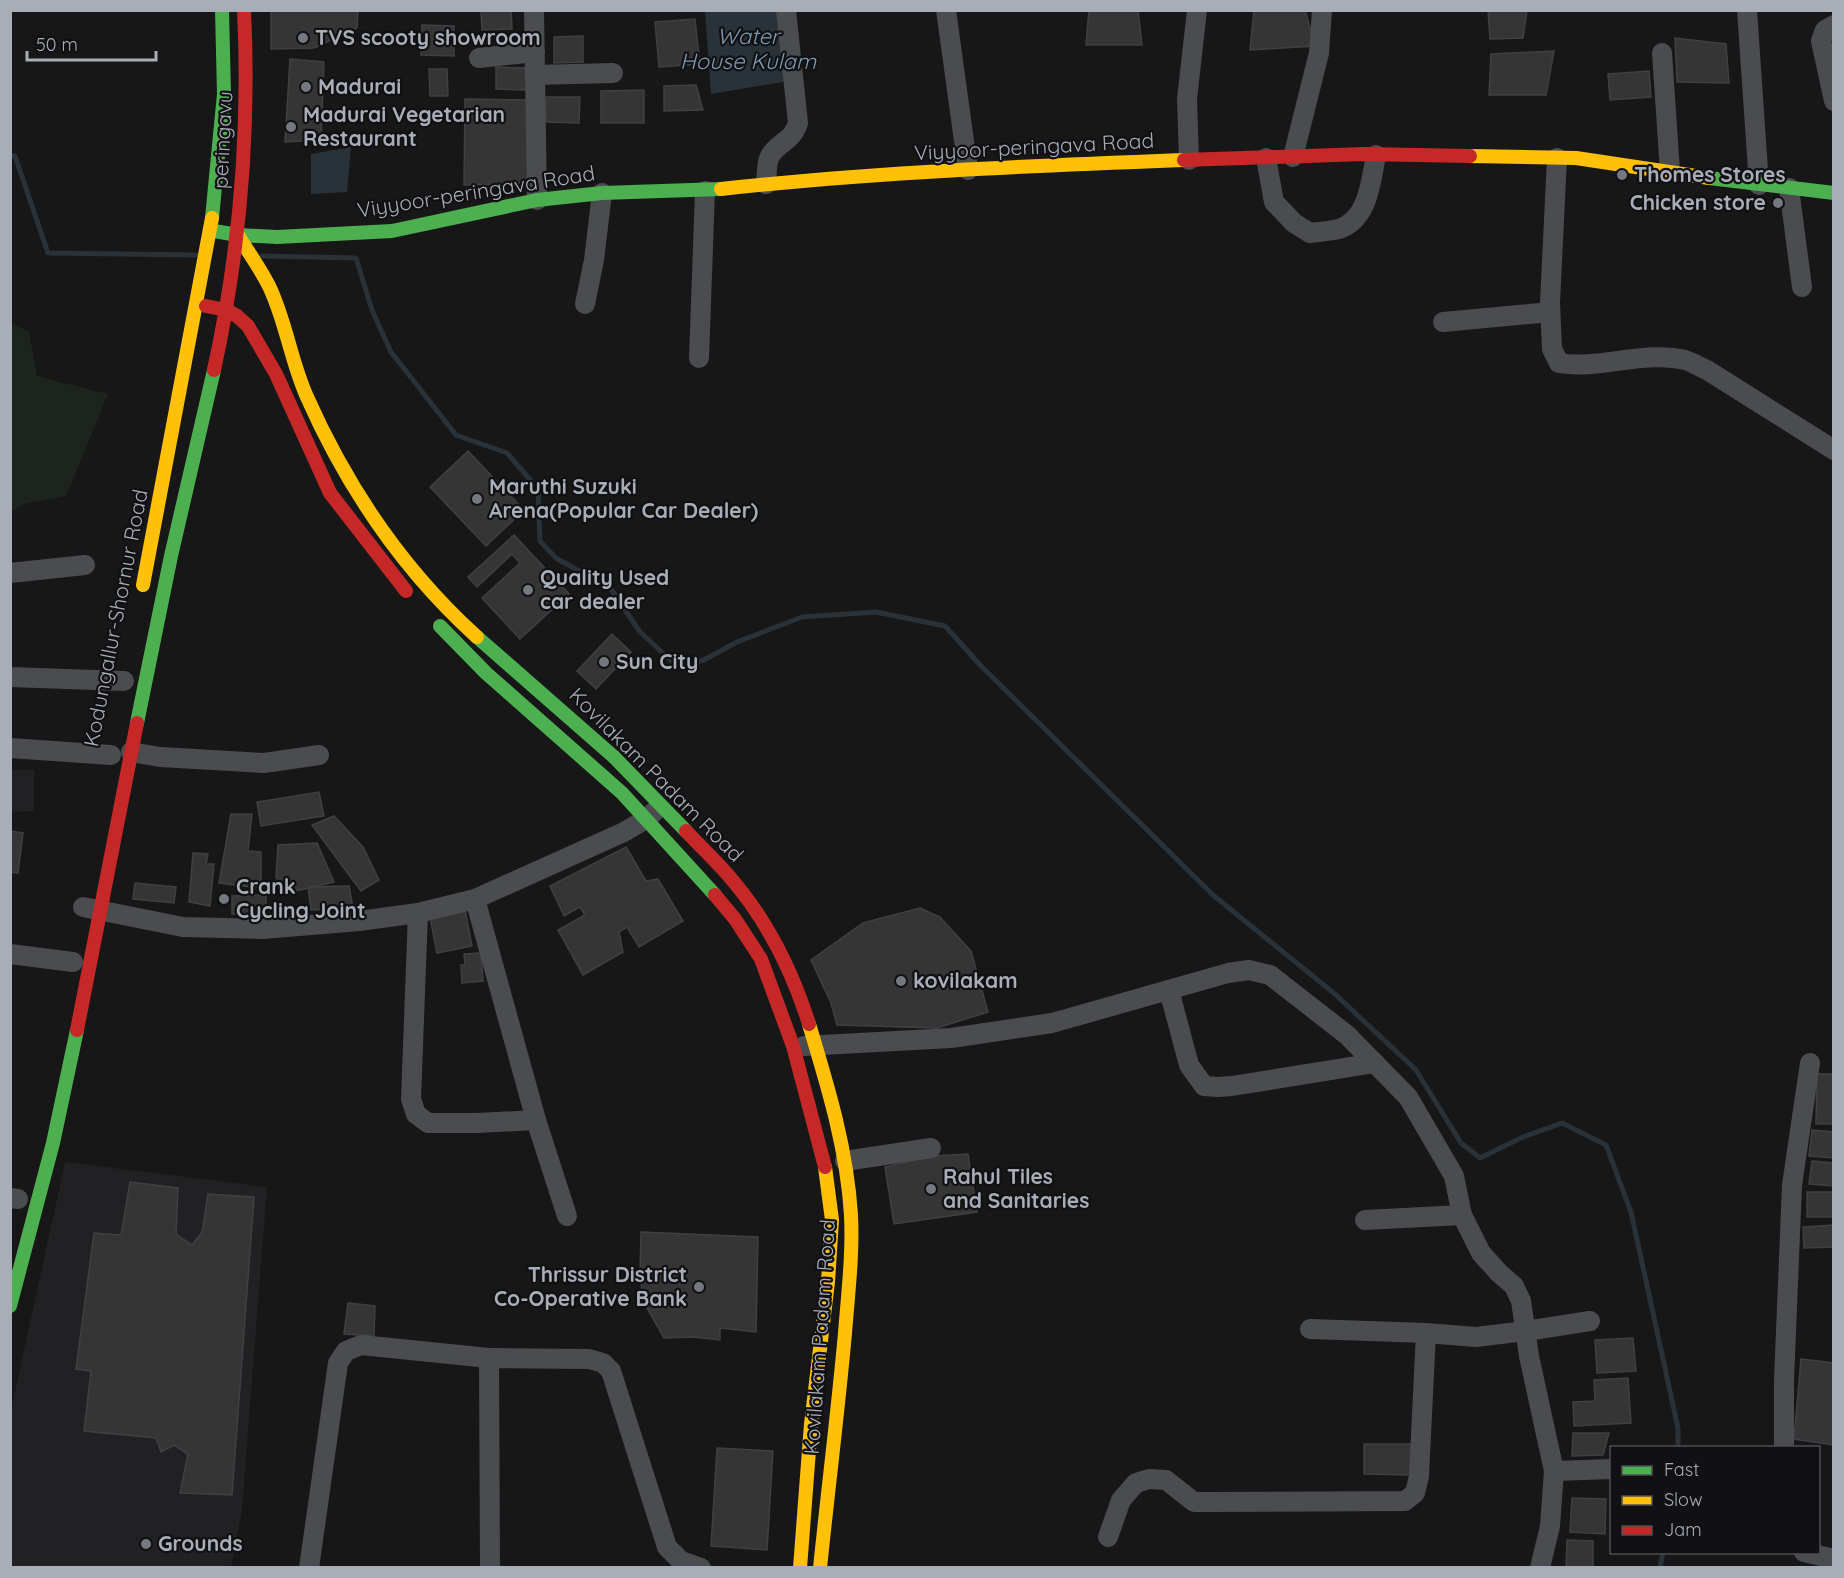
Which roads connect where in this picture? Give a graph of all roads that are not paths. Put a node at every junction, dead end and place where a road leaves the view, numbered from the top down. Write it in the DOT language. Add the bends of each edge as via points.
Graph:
graph roads {
  1 [pos="222,10"];
  2 [pos="244,10"];
  3 [pos="534,10"];
  4 [pos="786,10"];
  5 [pos="946,10"];
  6 [pos="1197,10"];
  7 [pos="1322,10"];
  8 [pos="1748,10"];
  9 [pos="1833,25"];
  10 [pos="535,52"];
  11 [pos="1662,53"];
  12 [pos="479,58"];
  13 [pos="613,73"];
  14 [pos="535,75"];
  15 [pos="1833,101"];
  16 [pos="1376,155"];
  17 [pos="1293,157"];
  18 [pos="1266,158"];
  19 [pos="1557,158"];
  20 [pos="1189,160"];
  21 [pos="968,170"];
  22 [pos="1670,172"];
  23 [pos="766,184"];
  24 [pos="1759,185"];
  25 [pos="1789,188"];
  26 [pos="705,191"];
  27 [pos="603,193"];
  28 [pos="1833,193"];
  29 [pos="537,200"];
  30 [pos="211,234"];
  31 [pos="239,239"];
  32 [pos="1802,287"];
  33 [pos="585,303"];
  34 [pos="198,304"];
  35 [pos="226,310"];
  36 [pos="1550,312"];
  37 [pos="1443,322"];
  38 [pos="699,358"];
  39 [pos="1833,450"];
  40 [pos="85,565"];
  41 [pos="10,573"];
  42 [pos="140,601"];
  43 [pos="417,603"];
  44 [pos="433,618"];
  45 [pos="10,677"];
  46 [pos="124,681"];
  47 [pos="10,748"];
  48 [pos="116,754"];
  49 [pos="319,755"];
  50 [pos="661,805"];
  51 [pos="646,819"];
  52 [pos="476,899"];
  53 [pos="87,907"];
  54 [pos="418,913"];
  55 [pos="10,954"];
  56 [pos="73,962"];
  57 [pos="1169,990"];
  58 [pos="815,1045"];
  59 [pos="793,1046"];
  60 [pos="1375,1063"];
  61 [pos="1810,1063"];
  62 [pos="536,1120"];
  63 [pos="931,1148"];
  64 [pos="845,1161"];
  65 [pos="1462,1215"];
  66 [pos="567,1216"];
  67 [pos="1365,1220"];
  68 [pos="10,1306"];
  69 [pos="1590,1321"];
  70 [pos="1310,1329"];
  71 [pos="1526,1331"];
  72 [pos="1426,1333"];
  73 [pos="489,1358"];
  74 [pos="1784,1446"];
  75 [pos="1610,1469"];
  76 [pos="1554,1471"];
  77 [pos="1108,1537"];
  78 [pos="1812,1554"];
  79 [pos="1833,1559"];
  80 [pos="309,1568"];
  81 [pos="490,1568"];
  82 [pos="701,1568"];
  83 [pos="800,1568"];
  84 [pos="820,1568"];
  85 [pos="1540,1568"];
  1 -- 30 [label="main road, Kodungallur-Shornur Road" via="224,94"];
  2 -- 31 [label="main road, peringavu" via="248,96"];
  3 -- 10 [label="street"];
  4 -- 23 [label="street" via="798,123 795,134 769,157"];
  5 -- 21 [label="street"];
  6 -- 20 [label="street" via="1187,99"];
  7 -- 17 [label="street" via="1319,53"];
  8 -- 24 [label="street"];
  9 -- 15 [label="street" via="1825,30 1821,41"];
  10 -- 12 [label="street"];
  10 -- 14 [label="street"];
  11 -- 22 [label="street"];
  13 -- 14 [label="street"];
  14 -- 29 [label="street"];
  16 -- 17 [label="main road, Viyyoor-peringava Road"];
  16 -- 18 [label="street" via="1368,196 1357,216 1341,228 1310,233 1274,202"];
  16 -- 19 [label="main road, Viyyoor-peringava Road"];
  17 -- 18 [label="main road, Viyyoor-peringava Road"];
  18 -- 20 [label="main road, Viyyoor-peringava Road"];
  19 -- 22 [label="main road, Viyyoor-peringava Road"];
  19 -- 36 [label="street"];
  20 -- 21 [label="main road, Viyyoor-peringava Road"];
  21 -- 23 [label="main road, Viyyoor-peringava Road"];
  22 -- 24 [label="main road, Viyyoor-peringava Road"];
  23 -- 26 [label="main road, Viyyoor-peringava Road"];
  24 -- 25 [label="main road, Viyyoor-peringava Road"];
  25 -- 28 [label="main road, Viyyoor-peringava Road"];
  25 -- 32 [label="street"];
  26 -- 27 [label="main road, Viyyoor-peringava Road"];
  26 -- 38 [label="street"];
  27 -- 29 [label="main road, Viyyoor-peringava Road"];
  27 -- 33 [label="street"];
  29 -- 31 [label="main road, Viyyoor-peringava Road" via="392,231"];
  30 -- 31 [label="main road, Viyyoor-peringava Road"];
  30 -- 34 [label="main road, Kodungallur-Shornur Road"];
  31 -- 35 [label="main road, Kodungallur-Shornur Road"];
  31 -- 50 [label="main road, Kovilakam Padam Road" via="269,286 306,396 365,507 414,571 462,623 614,757"];
  34 -- 35 [label="main road"];
  34 -- 42 [label="main road, Kodungallur-Shornur Road"];
  35 -- 43 [label="main road" via="248,326 260,344 330,493"];
  35 -- 48 [label="main road, Kodungallur-Shornur Road" via="170,559"];
  36 -- 37 [label="street"];
  36 -- 39 [label="street" via="1551,349 1558,363 1574,365 1643,357 1685,360"];
  40 -- 41 [label="street"];
  44 -- 51 [label="main road, Kovilakam Padam Road" via="486,673 622,793"];
  45 -- 46 [label="street"];
  47 -- 48 [label="street"];
  48 -- 49 [label="street" via="264,763"];
  48 -- 53 [label="main road, Kodungallur-Shornur Road"];
  50 -- 51 [label="street"];
  50 -- 58 [label="main road, Kovilakam Padam Road" via="728,875 762,920 788,970"];
  51 -- 52 [label="street"];
  51 -- 59 [label="main road, Kovilakam Padam Road" via="735,919 761,959"];
  52 -- 54 [label="street"];
  52 -- 62 [label="street"];
  53 -- 54 [label="street" via="183,927 263,929"];
  53 -- 68 [label="main road, Kodungallur-Shornur Road" via="57,1122"];
  54 -- 62 [label="street" via="411,1099 416,1114 428,1123"];
  55 -- 56 [label="street"];
  57 -- 58 [label="street" via="1041,1025 951,1038"];
  57 -- 60 [label="street" via="1249,970 1270,975 1347,1035"];
  57 -- 60 [label="street" via="1189,1065 1204,1086 1232,1086"];
  58 -- 59 [label="street"];
  58 -- 64 [label="main road, Kovilakam Padam Road"];
  59 -- 83 [label="main road, Kovilakam Padam Road" via="825,1168 832,1220"];
  60 -- 65 [label="street" via="1408,1097 1454,1176"];
  61 -- 74 [label="street" via="1792,1185"];
  62 -- 66 [label="street"];
  63 -- 64 [label="street"];
  64 -- 84 [label="main road, Kovilakam Padam Road" via="851,1216 850,1270"];
  65 -- 67 [label="street"];
  65 -- 71 [label="street" via="1481,1253 1514,1286"];
  69 -- 71 [label="street"];
  70 -- 72 [label="street"];
  71 -- 72 [label="street" via="1476,1336"];
  71 -- 76 [label="street"];
  72 -- 77 [label="street" via="1419,1476 1415,1493 1405,1501 1194,1502 1166,1480 1149,1479 1136,1483 1121,1500"];
  73 -- 80 [label="street" via="361,1345 346,1351 338,1363"];
  73 -- 81 [label="street"];
  73 -- 82 [label="street" via="589,1359 603,1363 611,1371 667,1547 681,1561"];
  75 -- 76 [label="street"];
  76 -- 85 [label="street" via="1550,1526"];
  78 -- 79 [label="street"];
}
